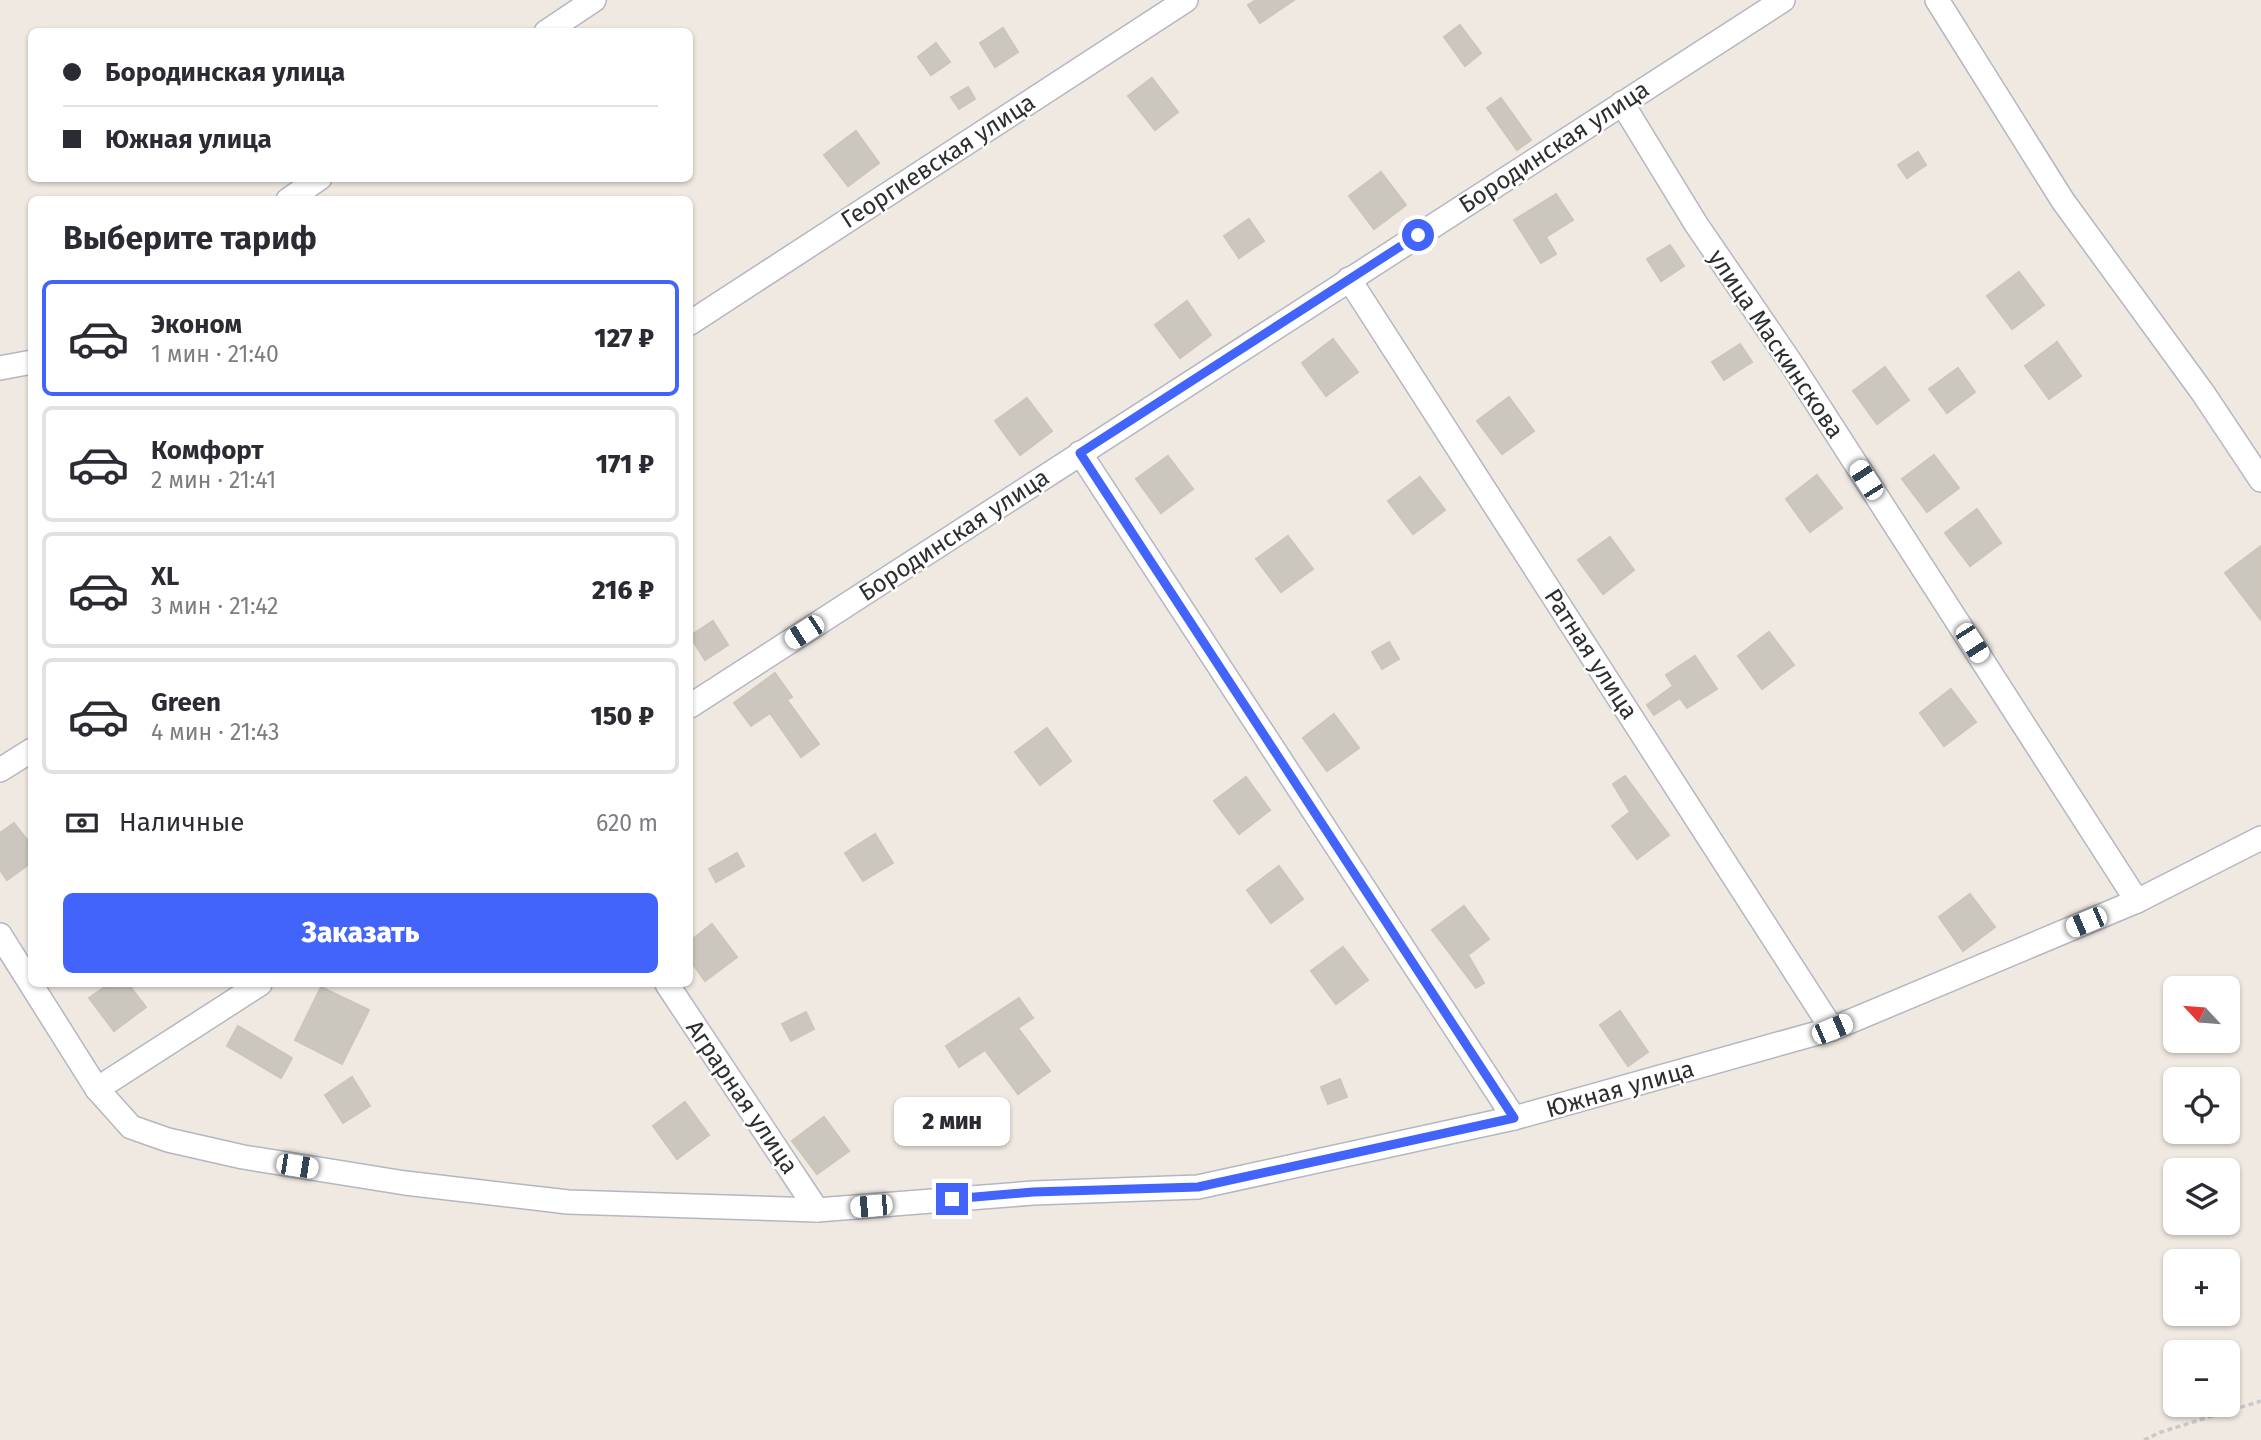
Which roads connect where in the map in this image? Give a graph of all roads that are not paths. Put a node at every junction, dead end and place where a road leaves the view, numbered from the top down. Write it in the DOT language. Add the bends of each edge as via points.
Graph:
graph roads {
  1 [pos="594,0"];
  2 [pos="1186,0"];
  3 [pos="1783,0"];
  4 [pos="1937,0"];
  5 [pos="551,28"];
  6 [pos="1622,103"];
  7 [pos="314,182"];
  8 [pos="294,196"];
  9 [pos="1349,279"];
  10 [pos="693,321"];
  11 [pos="28,363"];
  12 [pos="0,368"];
  13 [pos="1080,453"];
  14 [pos="2261,480"];
  15 [pos="693,704"];
  16 [pos="28,752"];
  17 [pos="0,770"];
  18 [pos="2261,838"];
  19 [pos="2137,901"];
  20 [pos="0,935"];
  21 [pos="28,979"];
  22 [pos="33,987"];
  23 [pos="255,987"];
  24 [pos="669,987"];
  25 [pos="1832,1029"];
  26 [pos="97,1089"];
  27 [pos="1514,1118"];
  28 [pos="817,1210"];
  1 -- 5 [label="street"];
  2 -- 10 [label="street, Георгиевская улица"];
  3 -- 6 [label="street, Бородинская улица"];
  4 -- 14 [label="street" via="2063,201"];
  6 -- 9 [label="street, Бородинская улица"];
  6 -- 19 [label="street, улица Маскинскова"];
  7 -- 8 [label="street"];
  9 -- 13 [label="street, Бородинская улица"];
  9 -- 25 [label="street, Ратная улица"];
  11 -- 12 [label="street"];
  13 -- 15 [label="street, Бородинская улица"];
  13 -- 27 [label="street"];
  16 -- 17 [label="street"];
  18 -- 19 [label="street, Южная улица"];
  19 -- 25 [label="street, Южная улица"];
  20 -- 21 [label="street, Южная улица"];
  22 -- 26 [label="street, Южная улица"];
  23 -- 26 [label="street"];
  24 -- 28 [label="street, Аграрная улица"];
  25 -- 27 [label="street, Южная улица"];
  26 -- 28 [label="street, Южная улица" via="131,1127 168,1140 270,1161 568,1202"];
  27 -- 28 [label="street, Южная улица" via="1198,1187 1033,1192"];
}
